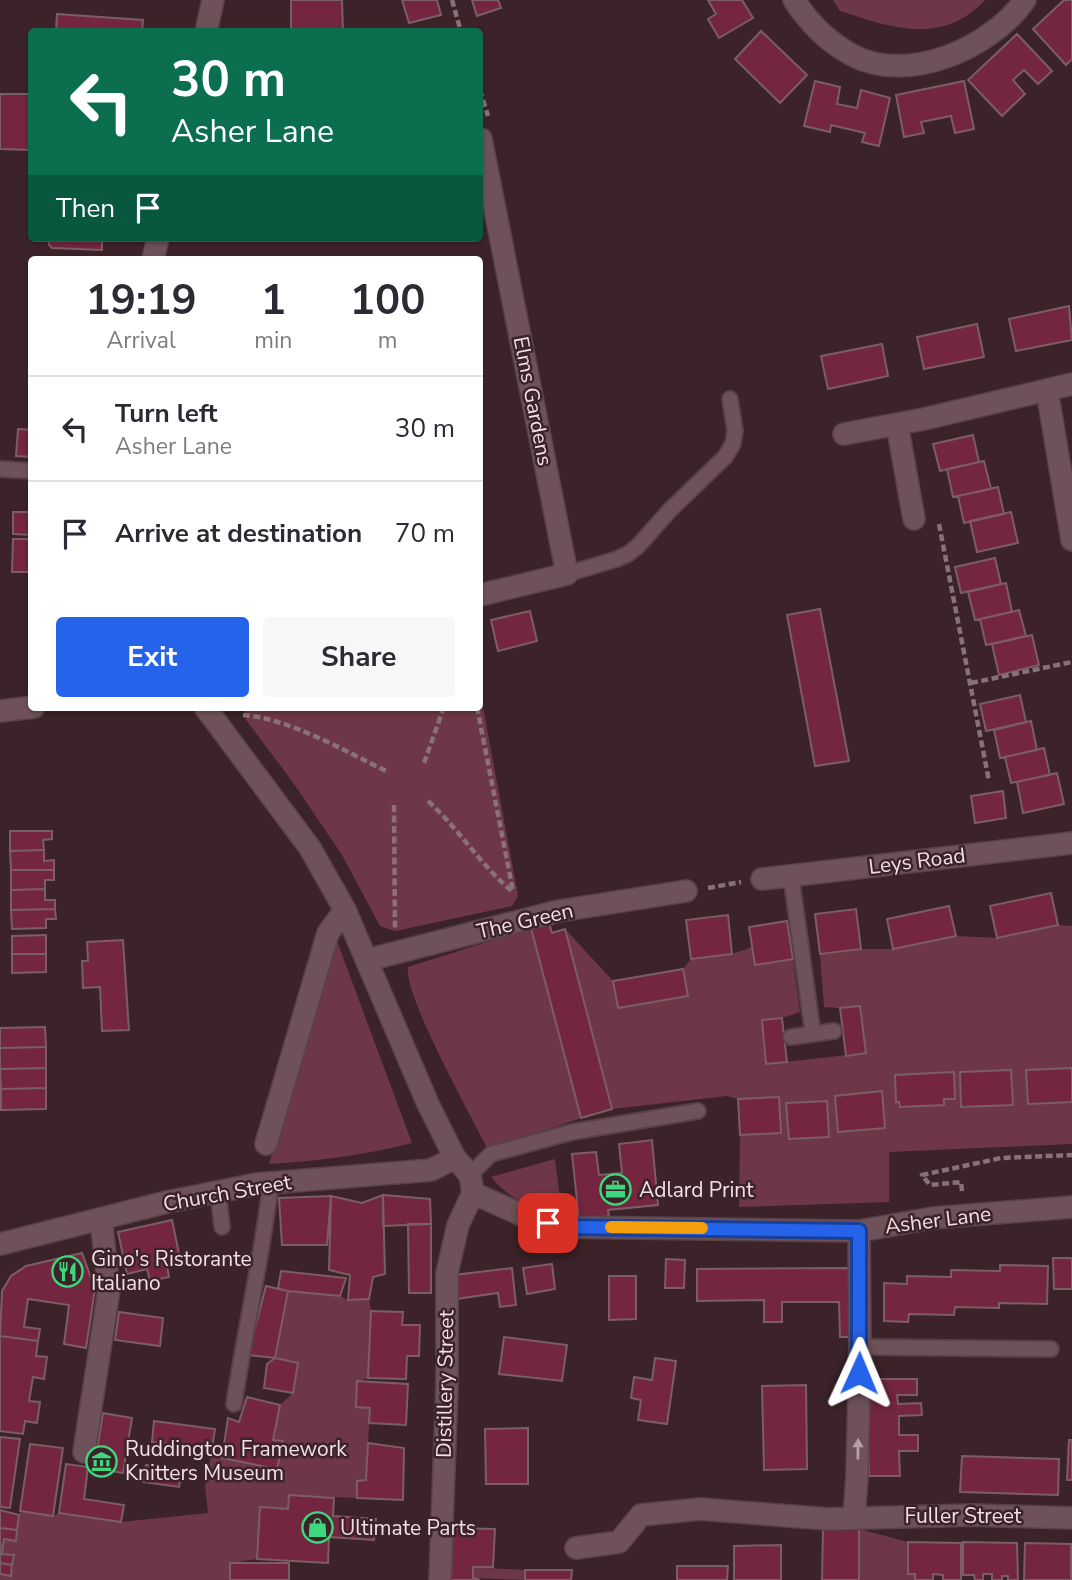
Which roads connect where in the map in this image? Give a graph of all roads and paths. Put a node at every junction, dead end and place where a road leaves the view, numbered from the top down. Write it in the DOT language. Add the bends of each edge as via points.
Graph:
graph roads {
  1 [pos="214,0"];
  2 [pos="452,0"];
  3 [pos="794,0"];
  4 [pos="1025,0"];
  5 [pos="207,28"];
  6 [pos="460,28"];
  7 [pos="483,149"];
  8 [pos="1072,384"];
  9 [pos="1047,390"];
  10 [pos="730,399"];
  11 [pos="897,424"];
  12 [pos="844,434"];
  13 [pos="0,469"];
  14 [pos="28,471"];
  15 [pos="914,519"];
  16 [pos="937,519"];
  17 [pos="1072,540"];
  18 [pos="567,574"];
  19 [pos="483,594"];
  20 [pos="1072,662"];
  21 [pos="971,683"];
  22 [pos="28,708"];
  23 [pos="0,711"];
  24 [pos="208,711"];
  25 [pos="443,711"];
  26 [pos="478,711"];
  27 [pos="424,763"];
  28 [pos="388,772"];
  29 [pos="989,781"];
  30 [pos="428,801"];
  31 [pos="394,804"];
  32 [pos="1072,843"];
  33 [pos="791,876"];
  34 [pos="762,879"];
  35 [pos="513,891"];
  36 [pos="686,891"];
  37 [pos="345,911"];
  38 [pos="545,915"];
  39 [pos="388,953"];
  40 [pos="367,960"];
  41 [pos="834,1031"];
  42 [pos="813,1034"];
  43 [pos="791,1037"];
  44 [pos="698,1111"];
  45 [pos="266,1144"];
  46 [pos="1072,1155"];
  47 [pos="455,1157"];
  48 [pos="271,1182"];
  49 [pos="472,1184"];
  50 [pos="218,1192"];
  51 [pos="1072,1207"];
  52 [pos="965,1215"];
  53 [pos="102,1219"];
  54 [pos="222,1227"];
  55 [pos="859,1231"];
  56 [pos="0,1244"];
  57 [pos="860,1347"];
  58 [pos="1051,1349"];
  59 [pos="234,1404"];
  60 [pos="84,1452"];
  61 [pos="854,1517"];
  62 [pos="1072,1518"];
  63 [pos="576,1548"];
  64 [pos="440,1580"];
  1 -- 5 [label="street"];
  2 -- 6 [label="path"];
  3 -- 4 [label="street" via="824,36 854,56 908,65 961,52 987,38"];
  7 -- 18 [label="street, Elms Gardens"];
  8 -- 9 [label="street"];
  9 -- 11 [label="street"];
  9 -- 17 [label="street"];
  10 -- 18 [label="lane" via="735,431 725,457 628,554"];
  11 -- 12 [label="street"];
  11 -- 15 [label="street"];
  13 -- 14 [label="lane"];
  16 -- 21 [label="path"];
  18 -- 19 [label="street"];
  20 -- 21 [label="path"];
  21 -- 29 [label="path"];
  22 -- 23 [label="street"];
  24 -- 28 [label="path" via="278,723"];
  24 -- 37 [label="street" via="310,848"];
  25 -- 27 [label="path"];
  26 -- 35 [label="path"];
  30 -- 35 [label="path"];
  31 -- 39 [label="path" via="395,931"];
  32 -- 33 [label="street, Leys Road"];
  33 -- 34 [label="street, Leys Road"];
  33 -- 42 [label="lane"];
  34 -- 36 [label="path"];
  35 -- 38 [label="path"];
  36 -- 38 [label="street, The Green"];
  37 -- 40 [label="street"];
  37 -- 45 [label="street" via="328,933"];
  38 -- 39 [label="street, The Green"];
  39 -- 40 [label="street, The Green"];
  40 -- 47 [label="street"];
  41 -- 42 [label="lane"];
  42 -- 43 [label="lane"];
  44 -- 49 [label="lane" via="572,1132 491,1154"];
  46 -- 52 [label="path" via="1000,1158 922,1175 930,1185 961,1182"];
  47 -- 48 [label="street, Church Street" via="431,1170"];
  47 -- 49 [label="street"];
  48 -- 50 [label="street, Church Street"];
  48 -- 59 [label="lane"];
  49 -- 55 [label="street, Asher Lane" via="533,1220 563,1227"];
  49 -- 64 [label="street, Distillery Street" via="447,1273"];
  50 -- 53 [label="street, Church Street"];
  50 -- 54 [label="lane"];
  51 -- 52 [label="street, Asher Lane"];
  52 -- 55 [label="street, Asher Lane"];
  53 -- 56 [label="street, Church Street"];
  53 -- 60 [label="street" via="109,1290"];
  55 -- 57 [label="street"];
  57 -- 58 [label="lane"];
  61 -- 57 [label="street, one-way"];
  61 -- 62 [label="street, Fuller Street"];
  61 -- 63 [label="street, Fuller Street" via="700,1509 641,1515 619,1542"];
}
